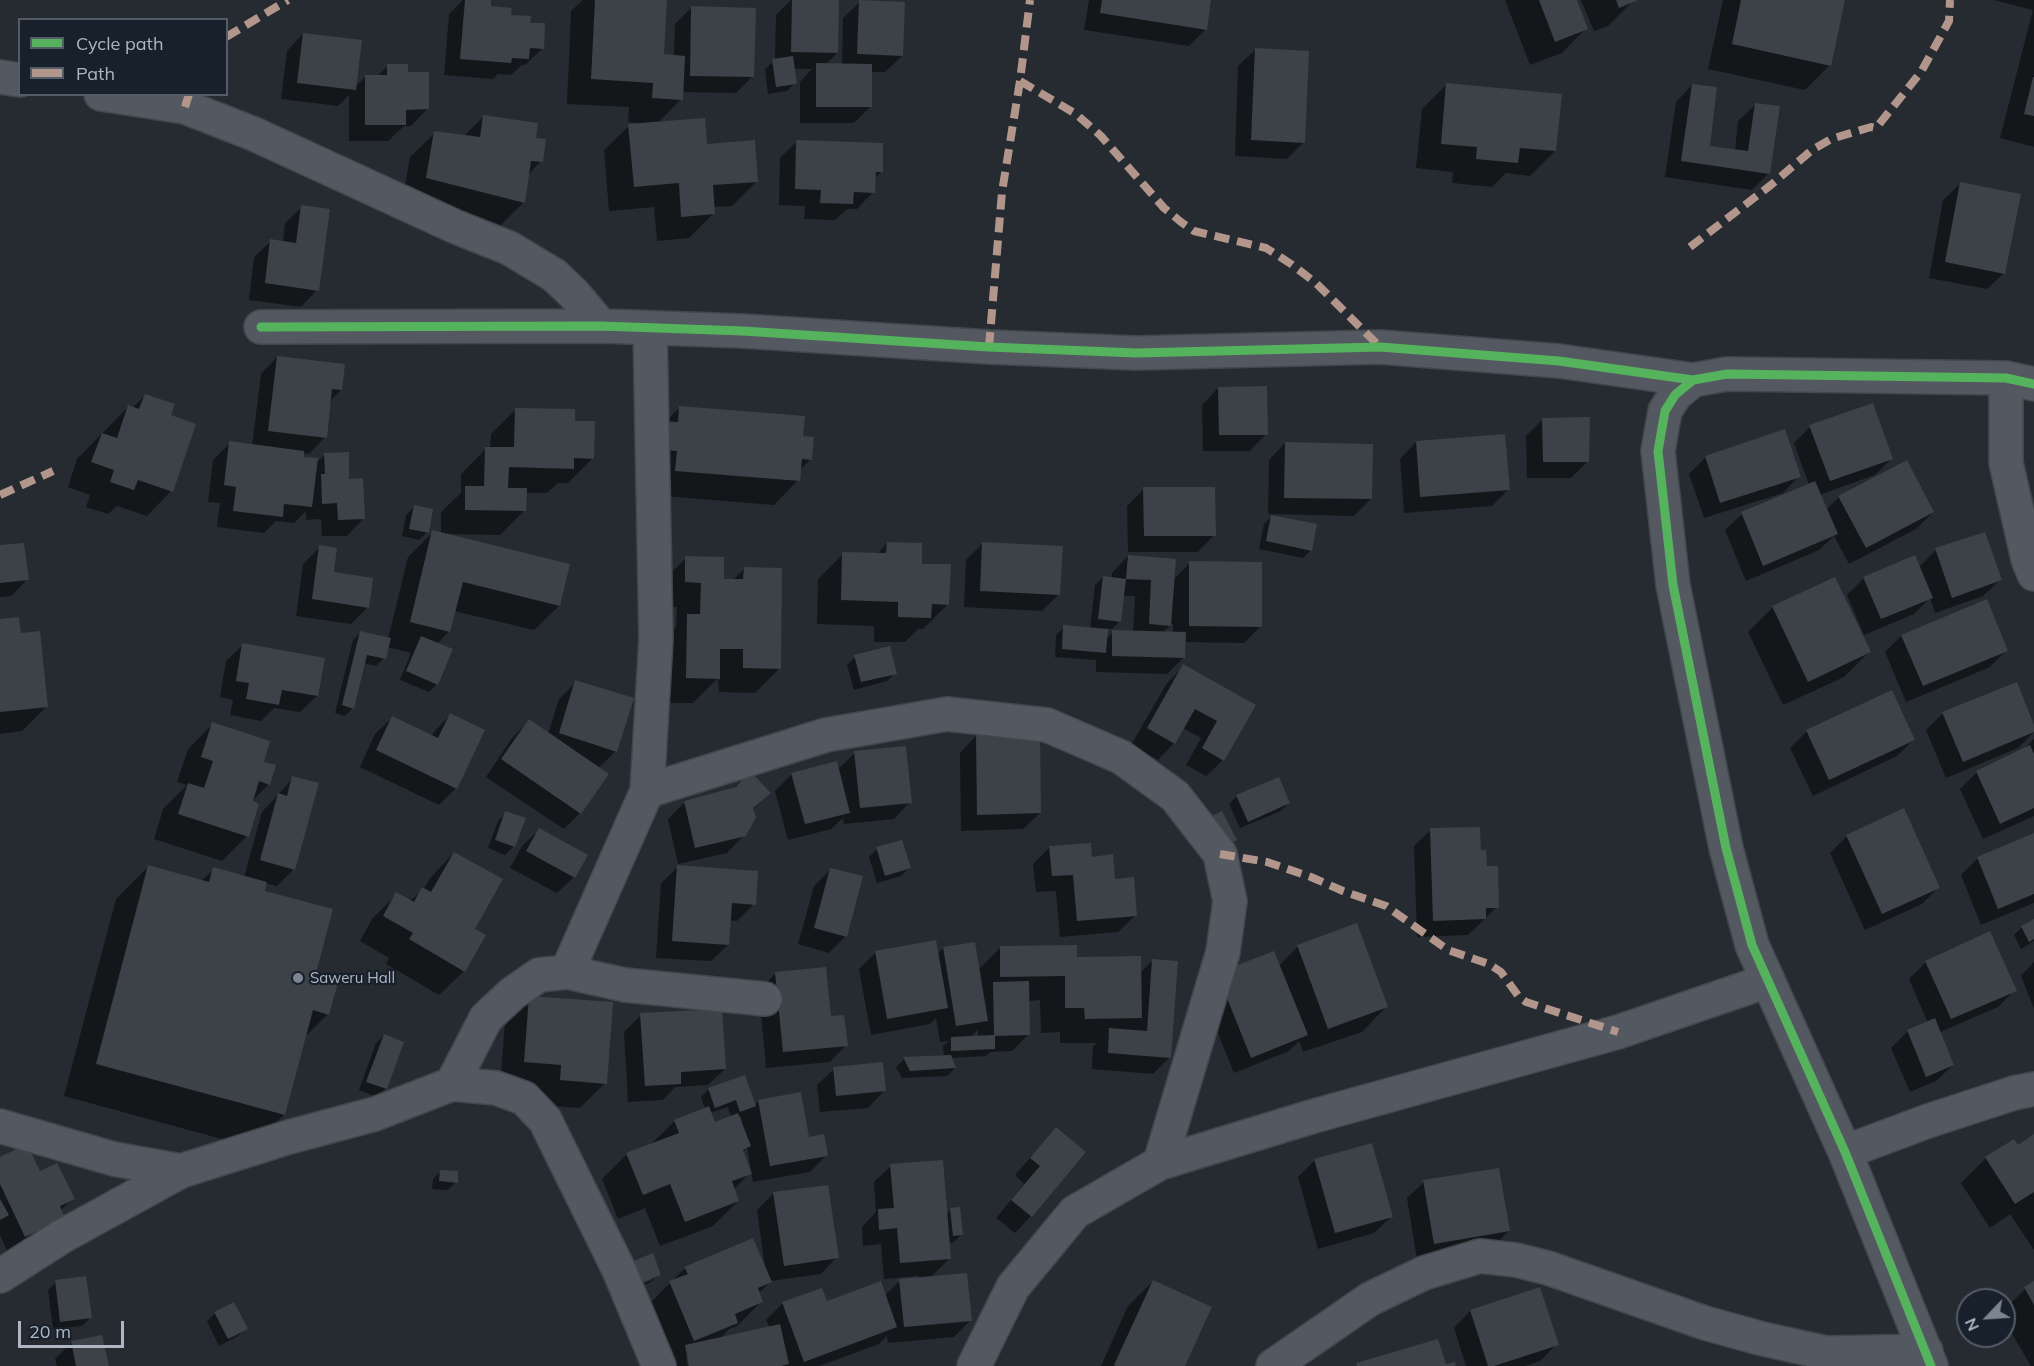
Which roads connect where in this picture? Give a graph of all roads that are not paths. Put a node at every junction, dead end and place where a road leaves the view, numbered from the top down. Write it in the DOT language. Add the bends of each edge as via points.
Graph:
graph roads {
  1 [pos="0,77"];
  2 [pos="18,80"];
  3 [pos="114,96"];
  4 [pos="601,326"];
  5 [pos="261,327"];
  6 [pos="650,328"];
  7 [pos="1693,380"];
  8 [pos="2020,381"];
  9 [pos="2034,574"];
  10 [pos="647,791"];
  11 [pos="567,972"];
  12 [pos="1767,981"];
  13 [pos="765,999"];
  14 [pos="452,1084"];
  15 [pos="2034,1089"];
  16 [pos="0,1126"];
  17 [pos="1845,1152"];
  18 [pos="1160,1163"];
  19 [pos="181,1172"];
  20 [pos="0,1276"];
  21 [pos="1928,1358"];
  22 [pos="658,1366"];
  23 [pos="974,1366"];
  24 [pos="1273,1366"];
  1 -- 2 [label="street"];
  3 -- 4 [label="street" via="185,107 509,248 554,276"];
  4 -- 5 [label="street"];
  4 -- 6 [label="street"];
  6 -- 7 [label="street" via="1136,353 1380,346 1559,361"];
  6 -- 10 [label="street" via="656,639"];
  7 -- 8 [label="street" via="1727,374"];
  7 -- 12 [label="street" via="1675,395 1665,411 1658,451 1673,585 1726,848 1752,945"];
  8 -- 9 [label="street" via="2006,463"];
  10 -- 11 [label="street"];
  10 -- 18 [label="street" via="826,735 947,714 1047,725 1121,757 1175,796 1220,854 1230,901 1223,952"];
  11 -- 13 [label="street" via="625,985"];
  11 -- 14 [label="street" via="539,975 486,1018"];
  12 -- 17 [label="street"];
  12 -- 18 [label="street" via="1618,1032"];
  14 -- 19 [label="street" via="375,1114"];
  14 -- 22 [label="street" via="496,1088 524,1098 545,1120 619,1270"];
  15 -- 17 [label="street"];
  16 -- 19 [label="street" via="114,1159"];
  17 -- 21 [label="street"];
  18 -- 23 [label="street" via="1075,1212 1013,1287"];
  19 -- 20 [label="street" via="61,1237"];
  21 -- 24 [label="street" via="1827,1353 1763,1339 1548,1268 1480,1256 1424,1273 1370,1299"];
}
